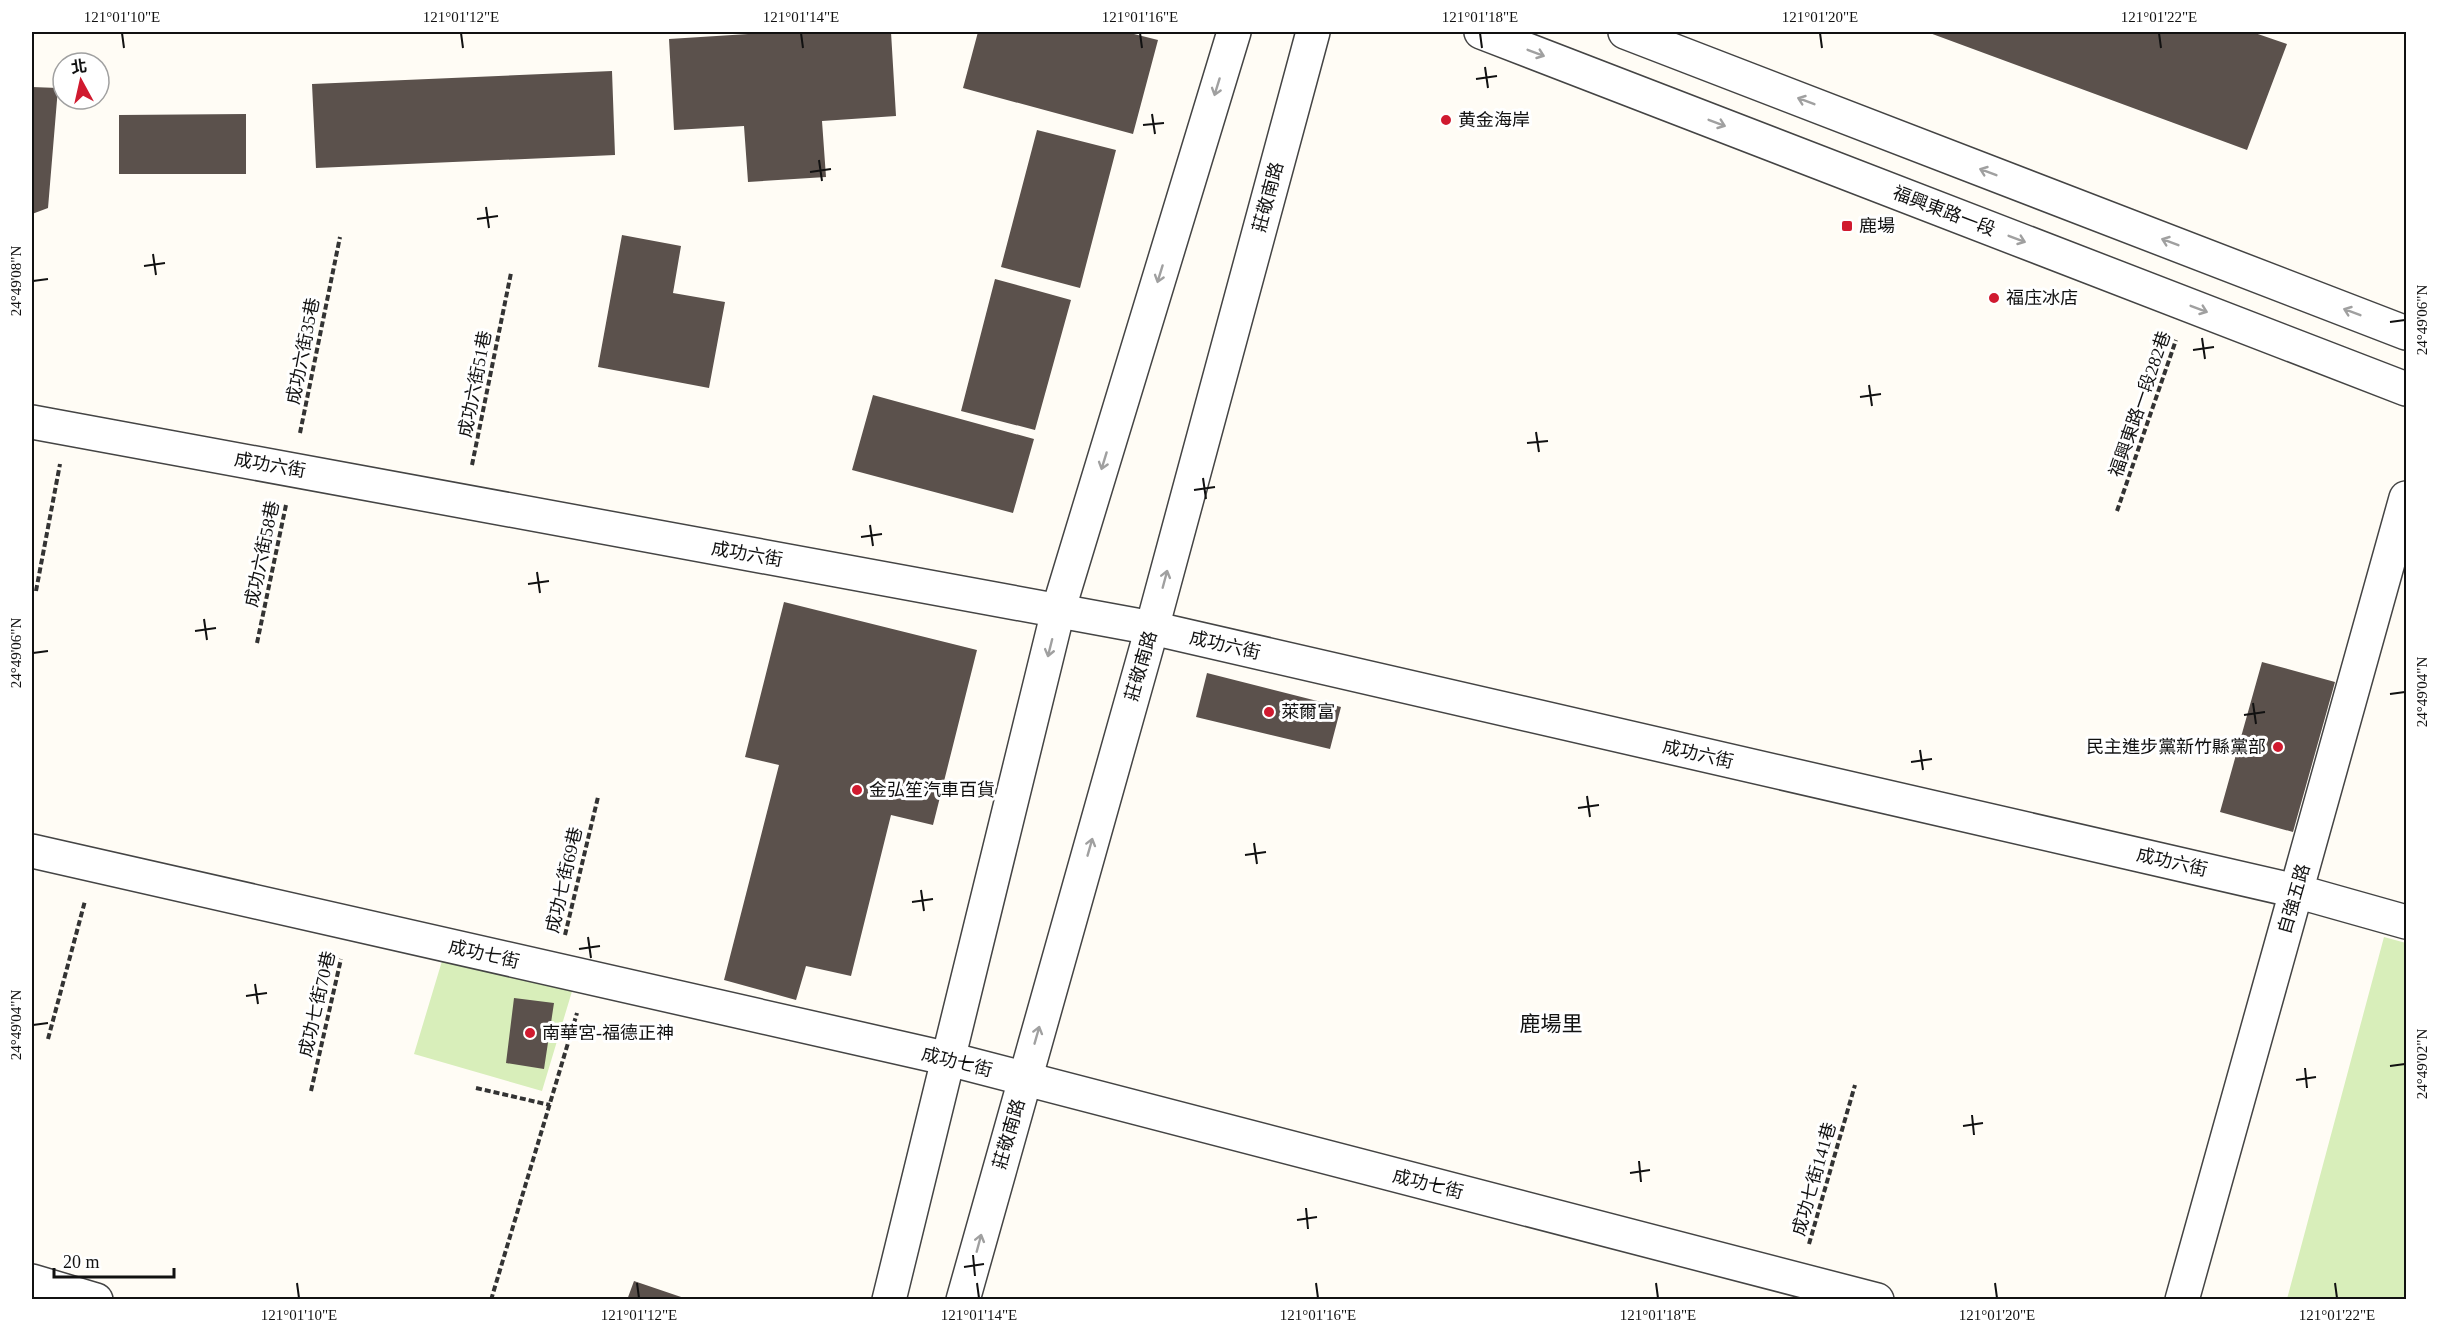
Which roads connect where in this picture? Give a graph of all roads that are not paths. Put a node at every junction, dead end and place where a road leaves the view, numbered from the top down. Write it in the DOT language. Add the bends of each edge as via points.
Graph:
graph roads {
  1 [pos="1234,32"];
  2 [pos="1313,32"];
  3 [pos="1481,32"];
  4 [pos="1625,32"];
  5 [pos="2406,333"];
  6 [pos="2406,389"];
  7 [pos="32,422"];
  8 [pos="2406,498"];
  9 [pos="1058,611"];
  10 [pos="1152,628"];
  11 [pos="32,851"];
  12 [pos="2296,891"];
  13 [pos="2406,922"];
  14 [pos="949,1059"];
  15 [pos="1025,1080"];
  16 [pos="32,1281"];
  17 [pos="96,1299"];
  18 [pos="889,1299"];
  19 [pos="963,1299"];
  20 [pos="1877,1299"];
  21 [pos="2182,1299"];
  1 -- 9 [label="street, one-way"];
  10 -- 2 [label="street, 莊敬南路, one-way"];
  3 -- 6 [label="street, 福興東路一段, one-way"];
  5 -- 4 [label="street, one-way"];
  7 -- 9 [label="street, 成功六街"];
  8 -- 12 [label="street, 自強五路"];
  9 -- 10 [label="street, 成功六街"];
  9 -- 14 [label="street, one-way"];
  10 -- 12 [label="street, 成功六街"];
  15 -- 10 [label="street, 莊敬南路, one-way"];
  11 -- 14 [label="street, 成功七街"];
  12 -- 13 [label="street, 成功六街"];
  12 -- 21 [label="street, 自強五路"];
  14 -- 15 [label="street, 成功七街"];
  14 -- 18 [label="street"];
  19 -- 15 [label="street, 莊敬南路, one-way"];
  15 -- 20 [label="street, 成功七街"];
  16 -- 17 [label="street"];
}
